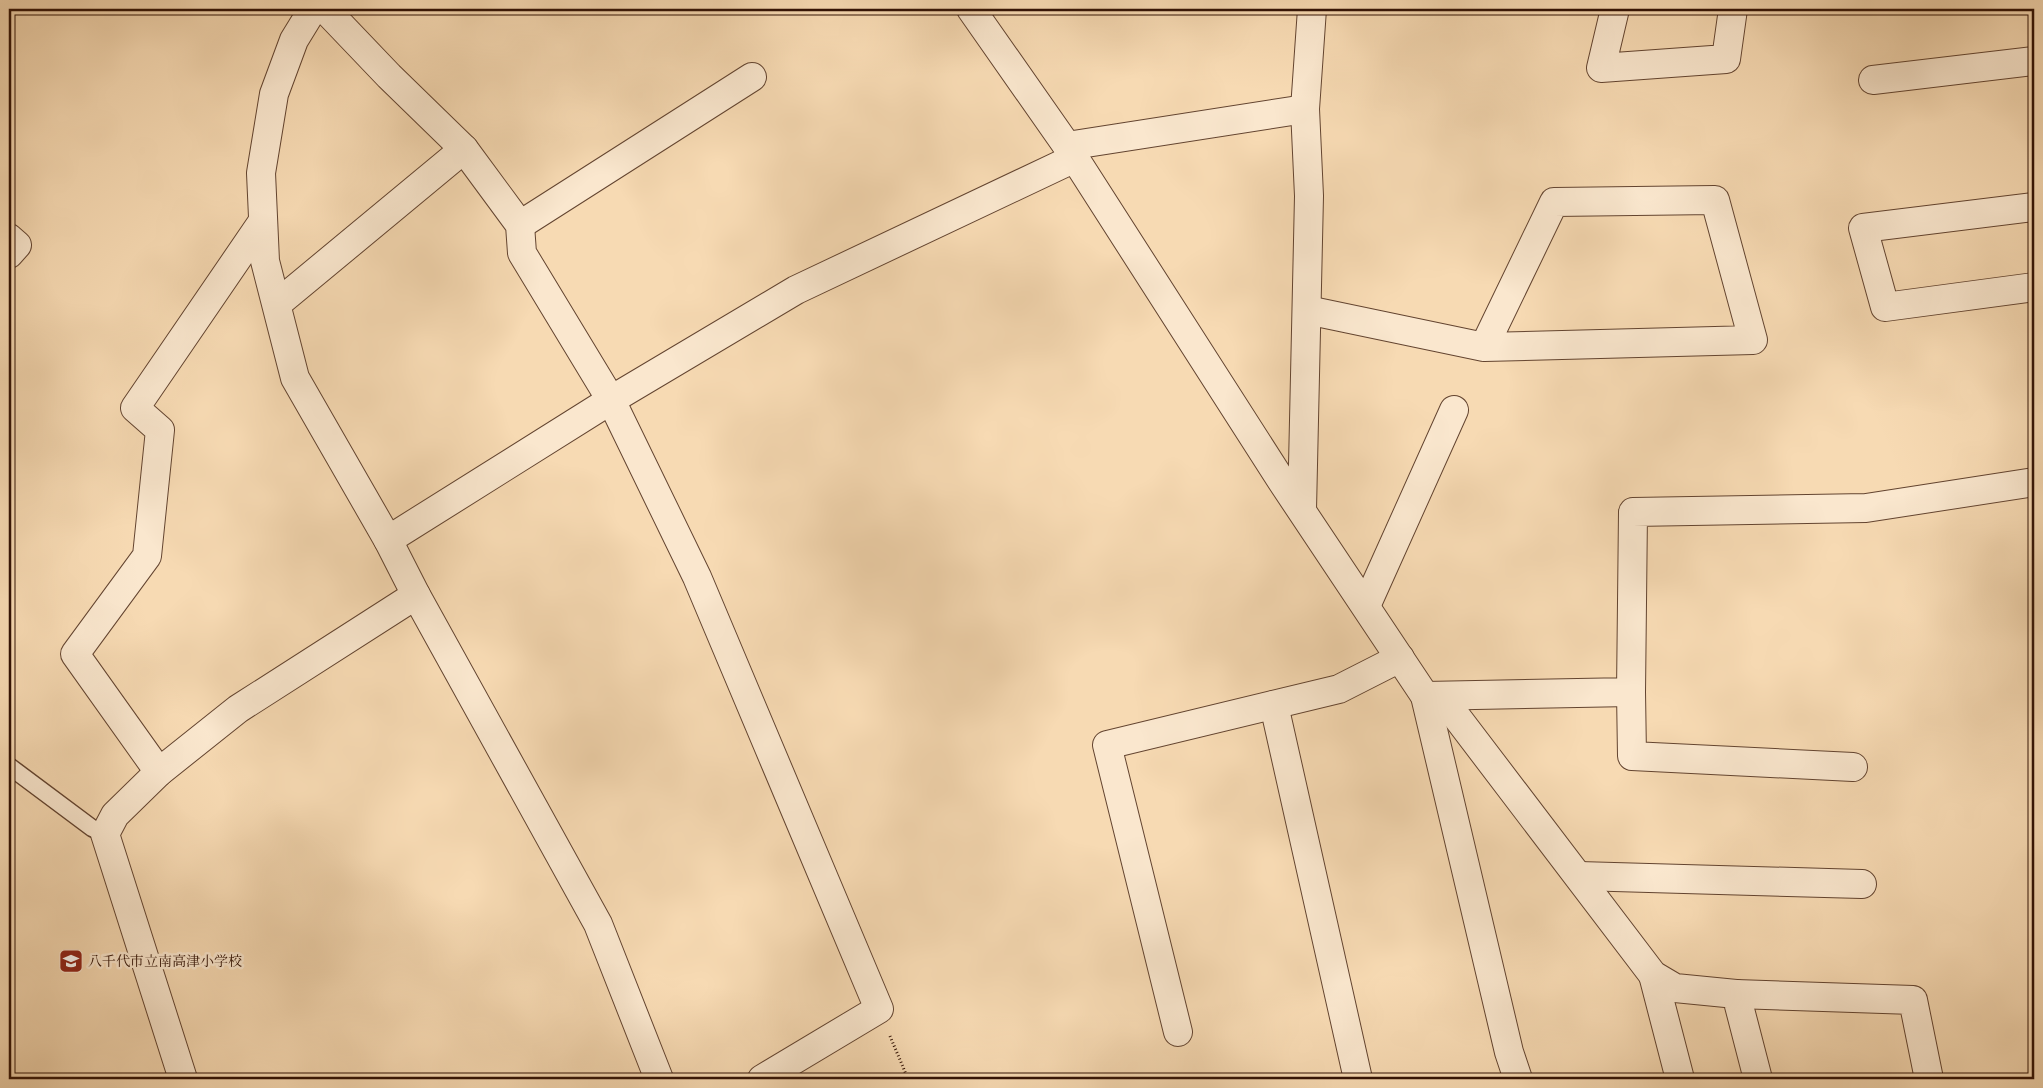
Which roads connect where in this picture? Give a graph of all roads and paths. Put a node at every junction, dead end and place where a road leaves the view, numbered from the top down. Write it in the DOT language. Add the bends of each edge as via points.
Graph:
graph roads {
  1 [pos="313,9"];
  2 [pos="325,9"];
  3 [pos="971,9"];
  4 [pos="1312,9"];
  5 [pos="1615,9"];
  6 [pos="1733,9"];
  7 [pos="2034,61"];
  8 [pos="752,77"];
  9 [pos="1873,80"];
  10 [pos="1305,109"];
  11 [pos="464,149"];
  12 [pos="1071,152"];
  13 [pos="2034,207"];
  14 [pos="263,221"];
  15 [pos="520,224"];
  16 [pos="9,238"];
  17 [pos="9,254"];
  18 [pos="2034,287"];
  19 [pos="277,304"];
  20 [pos="1307,310"];
  21 [pos="1484,347"];
  22 [pos="611,400"];
  23 [pos="1454,410"];
  24 [pos="2034,482"];
  25 [pos="1302,510"];
  26 [pos="388,540"];
  27 [pos="416,595"];
  28 [pos="1366,606"];
  29 [pos="1400,658"];
  30 [pos="1631,692"];
  31 [pos="1425,696"];
  32 [pos="1274,705"];
  33 [pos="9,766"];
  34 [pos="1853,767"];
  35 [pos="159,772"];
  36 [pos="105,834"];
  37 [pos="1579,876"];
  38 [pos="1862,884"];
  39 [pos="1653,974"];
  40 [pos="1736,994"];
  41 [pos="879,1009"];
  42 [pos="1178,1032"];
  43 [pos="183,1079"];
  44 [pos="659,1079"];
  45 [pos="762,1079"];
  46 [pos="908,1079"];
  47 [pos="1358,1079"];
  48 [pos="1518,1079"];
  49 [pos="1680,1079"];
  50 [pos="1758,1079"];
  51 [pos="1929,1079"];
  1 -- 14 [label="street" via="294,40 274,94 261,173"];
  2 -- 11 [label="street"];
  3 -- 12 [label="street"];
  4 -- 10 [label="street"];
  5 -- 6 [label="street" via="1601,68 1726,59"];
  7 -- 9 [label="street"];
  8 -- 15 [label="street"];
  10 -- 12 [label="street"];
  10 -- 20 [label="street" via="1309,196"];
  11 -- 15 [label="street"];
  11 -- 19 [label="street"];
  12 -- 22 [label="street" via="796,290"];
  12 -- 25 [label="street"];
  13 -- 18 [label="street" via="1864,228 1885,307"];
  14 -- 19 [label="street" via="265,261"];
  14 -- 35 [label="street" via="135,408 160,430 146,556 75,654"];
  15 -- 22 [label="street" via="522,253"];
  16 -- 17 [label="street" via="17,245"];
  19 -- 26 [label="street" via="295,378"];
  20 -- 21 [label="street"];
  20 -- 25 [label="street"];
  21 -- 21 [label="street" via="1752,340 1715,200 1554,202"];
  22 -- 26 [label="street"];
  22 -- 41 [label="street" via="697,577"];
  23 -- 28 [label="street"];
  24 -- 30 [label="street" via="1866,508 1633,512"];
  25 -- 28 [label="street"];
  26 -- 27 [label="street"];
  27 -- 35 [label="street" via="238,708"];
  27 -- 44 [label="street" via="598,924"];
  28 -- 29 [label="street"];
  29 -- 31 [label="street"];
  29 -- 32 [label="street" via="1339,689"];
  30 -- 31 [label="street"];
  30 -- 34 [label="street" via="1632,756"];
  31 -- 37 [label="street" via="1456,716"];
  31 -- 48 [label="street"];
  32 -- 42 [label="street" via="1107,745"];
  32 -- 47 [label="street"];
  33 -- 36 [label="lane" via="92,828"];
  35 -- 36 [label="street" via="115,815"];
  36 -- 43 [label="street"];
  37 -- 38 [label="street"];
  37 -- 39 [label="street"];
  39 -- 40 [label="street" via="1676,988"];
  39 -- 49 [label="street"];
  40 -- 50 [label="street"];
  40 -- 51 [label="street" via="1913,1000"];
  41 -- 45 [label="street"];
  41 -- 46 [label="path"];
}
